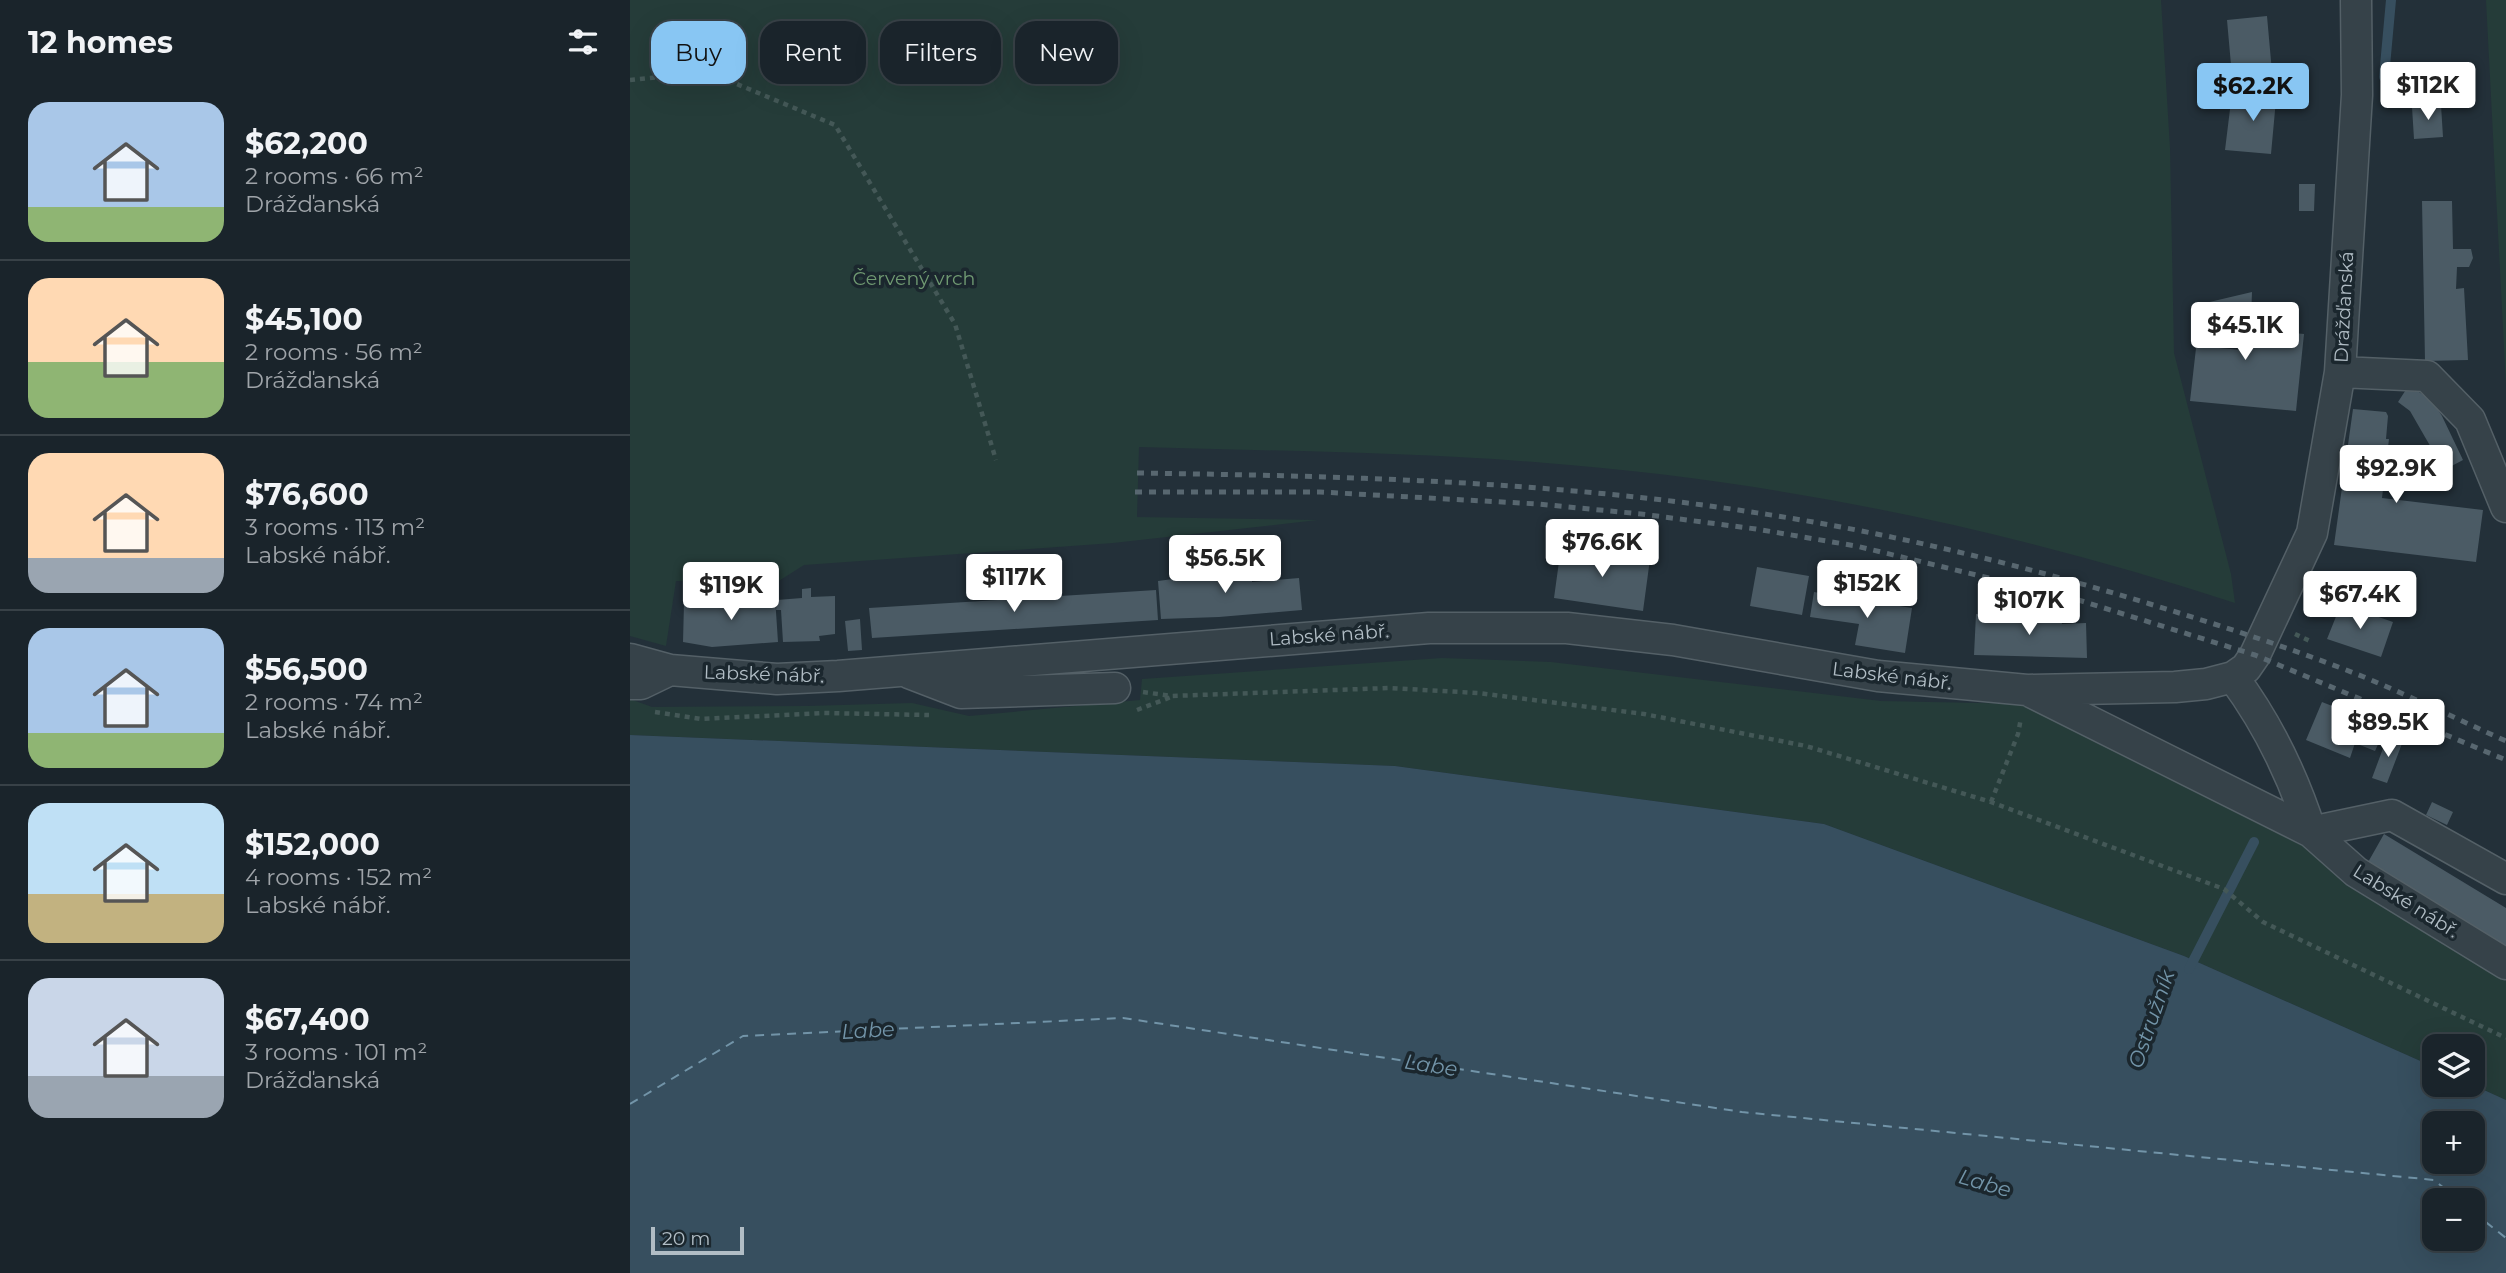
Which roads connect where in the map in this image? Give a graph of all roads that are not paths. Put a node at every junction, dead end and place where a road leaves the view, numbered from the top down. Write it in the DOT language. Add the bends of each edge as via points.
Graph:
graph roads {
  1 [pos="2356,0"];
  2 [pos="2340,372"];
  3 [pos="2506,507"];
  4 [pos="630,659"];
  5 [pos="670,670"];
  6 [pos="902,671"];
  7 [pos="2233,677"];
  8 [pos="630,684"];
  9 [pos="2027,690"];
  10 [pos="1123,700"];
  11 [pos="2311,832"];
  12 [pos="2506,879"];
  13 [pos="2506,964"];
  1 -- 2 [label="street, Drážďanská" via="2357,96"];
  2 -- 3 [label="street" via="2427,376 2470,420"];
  2 -- 7 [label="street, Drážďanská" via="2312,533 2255,655"];
  4 -- 5 [label="street, Labské nábř."];
  5 -- 6 [label="street, Labské nábř." via="777,679"];
  5 -- 8 [label="street" via="641,684"];
  6 -- 9 [label="street, Labské nábř." via="1429,628 1511,626 1673,640 1878,677"];
  6 -- 10 [label="street" via="961,693"];
  7 -- 9 [label="street, Labské nábř." via="2175,687"];
  7 -- 11 [label="street" via="2252,702 2296,786"];
  9 -- 11 [label="street, Labské nábř."];
  11 -- 12 [label="street" via="2392,815"];
  11 -- 13 [label="street, Labské nábř." via="2356,872"];
}
